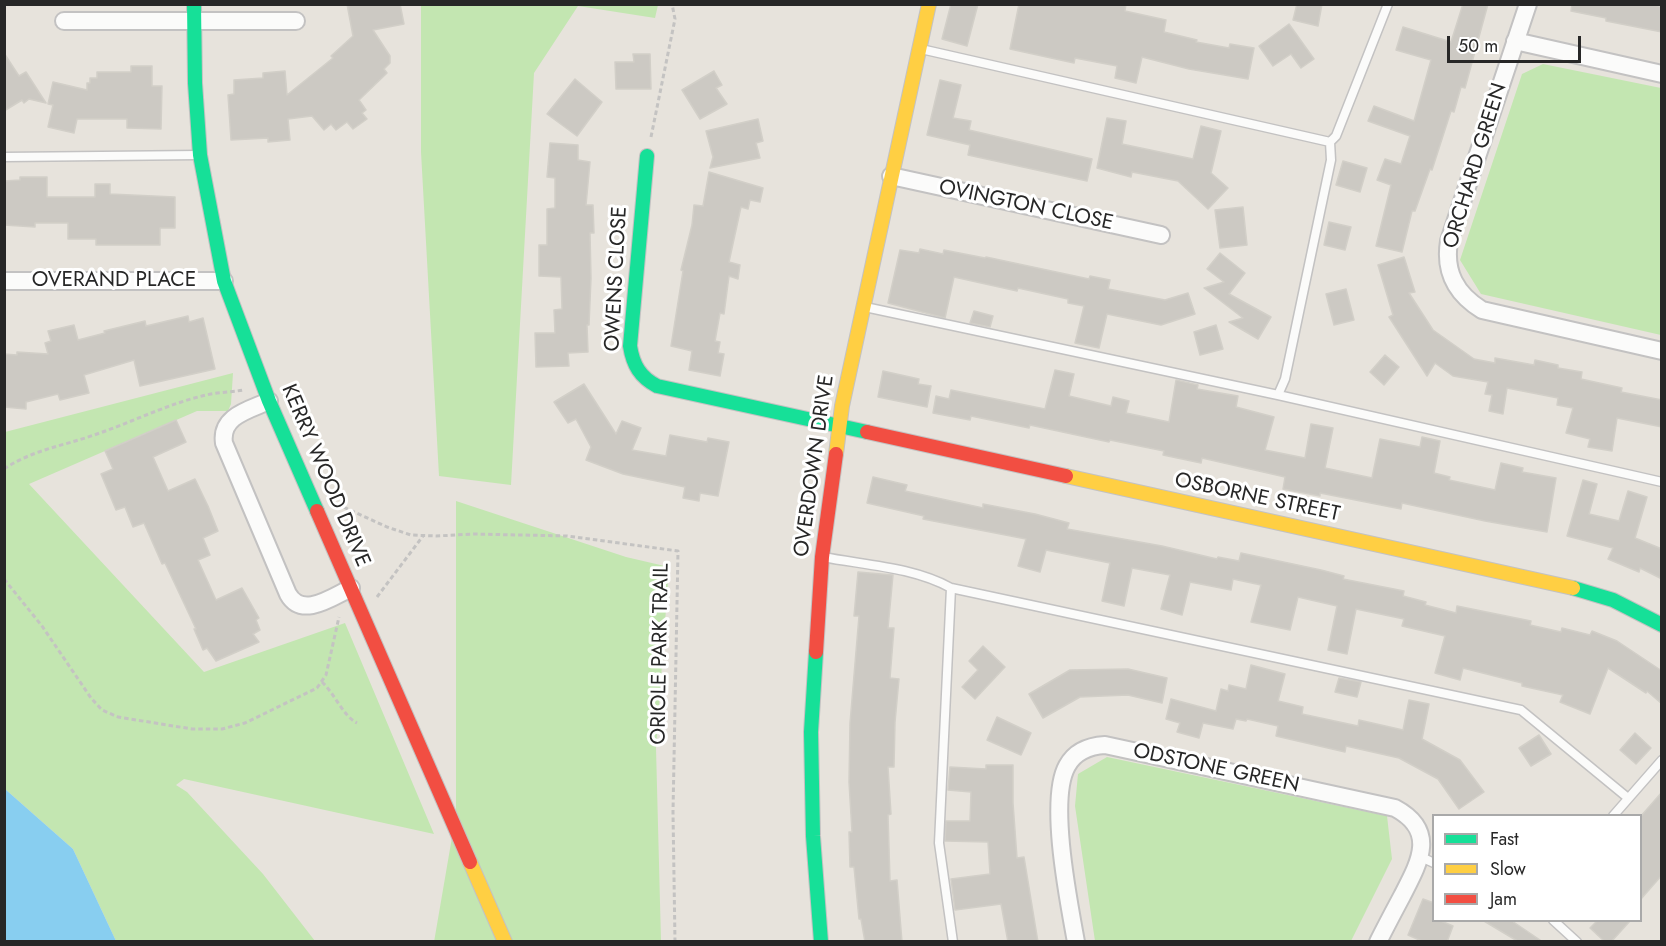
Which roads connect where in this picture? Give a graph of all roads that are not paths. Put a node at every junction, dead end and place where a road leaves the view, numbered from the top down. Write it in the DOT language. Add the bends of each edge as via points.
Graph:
graph roads {
  1 [pos="929,4"];
  2 [pos="1388,4"];
  3 [pos="1528,4"];
  4 [pos="194,13"];
  5 [pos="64,21"];
  6 [pos="296,21"];
  7 [pos="1515,41"];
  8 [pos="920,49"];
  9 [pos="1662,74"];
  10 [pos="1330,142"];
  11 [pos="200,155"];
  12 [pos="647,156"];
  13 [pos="4,157"];
  14 [pos="891,176"];
  15 [pos="1161,235"];
  16 [pos="224,280"];
  17 [pos="4,281"];
  18 [pos="864,307"];
  19 [pos="1662,351"];
  20 [pos="267,394"];
  21 [pos="1278,395"];
  22 [pos="839,427"];
  23 [pos="1662,482"];
  24 [pos="822,557"];
  25 [pos="351,588"];
  26 [pos="951,588"];
  27 [pos="1662,625"];
  28 [pos="1662,760"];
  29 [pos="1628,798"];
  30 [pos="1615,814"];
  31 [pos="1427,860"];
  32 [pos="1555,922"];
  33 [pos="505,942"];
  34 [pos="821,942"];
  35 [pos="953,942"];
  36 [pos="1076,942"];
  37 [pos="1378,942"];
  38 [pos="1577,942"];
  1 -- 8 [label="street, OVERDOWN DRIVE"];
  2 -- 10 [label="lane" via="1336,136"];
  3 -- 7 [label="street, ORCHARD GREEN"];
  4 -- 5 [label="street"];
  4 -- 6 [label="street"];
  4 -- 11 [label="street, KERRY WOOD DRIVE"];
  7 -- 9 [label="street"];
  7 -- 19 [label="street, ORCHARD GREEN" via="1449,241 1448,262 1454,283 1470,303 1482,310"];
  8 -- 10 [label="lane"];
  8 -- 14 [label="street, OVERDOWN DRIVE"];
  10 -- 21 [label="lane" via="1331,160 1285,379"];
  11 -- 13 [label="lane"];
  11 -- 16 [label="street, KERRY WOOD DRIVE"];
  12 -- 22 [label="street, OWENS CLOSE" via="630,346 635,369 649,383 667,390"];
  14 -- 15 [label="street, OVINGTON CLOSE"];
  14 -- 18 [label="street, OVERDOWN DRIVE"];
  16 -- 17 [label="street, OVERAND PLACE"];
  16 -- 20 [label="street, KERRY WOOD DRIVE"];
  18 -- 21 [label="lane"];
  18 -- 22 [label="street, OVERDOWN DRIVE"];
  20 -- 25 [label="street, KERRY WOOD DRIVE"];
  20 -- 25 [label="street" via="234,416 223,437 288,594 296,604 309,607"];
  21 -- 23 [label="lane"];
  22 -- 24 [label="street, OVERDOWN DRIVE"];
  22 -- 27 [label="street, OSBORNE STREET" via="1580,590 1613,600"];
  24 -- 26 [label="lane" via="936,580"];
  24 -- 34 [label="street, OVERDOWN DRIVE" via="811,732"];
  25 -- 33 [label="street, KERRY WOOD DRIVE"];
  26 -- 29 [label="lane" via="1521,710"];
  26 -- 35 [label="lane" via="939,843"];
  28 -- 29 [label="lane"];
  29 -- 30 [label="lane"];
  31 -- 36 [label="street, ODSTONE GREEN" via="1418,832 1405,814 1395,808 1105,745 1093,746 1076,754 1065,768 1060,792 1063,864"];
  31 -- 37 [label="street, ODSTONE GREEN"];
  32 -- 38 [label="lane"];
}
